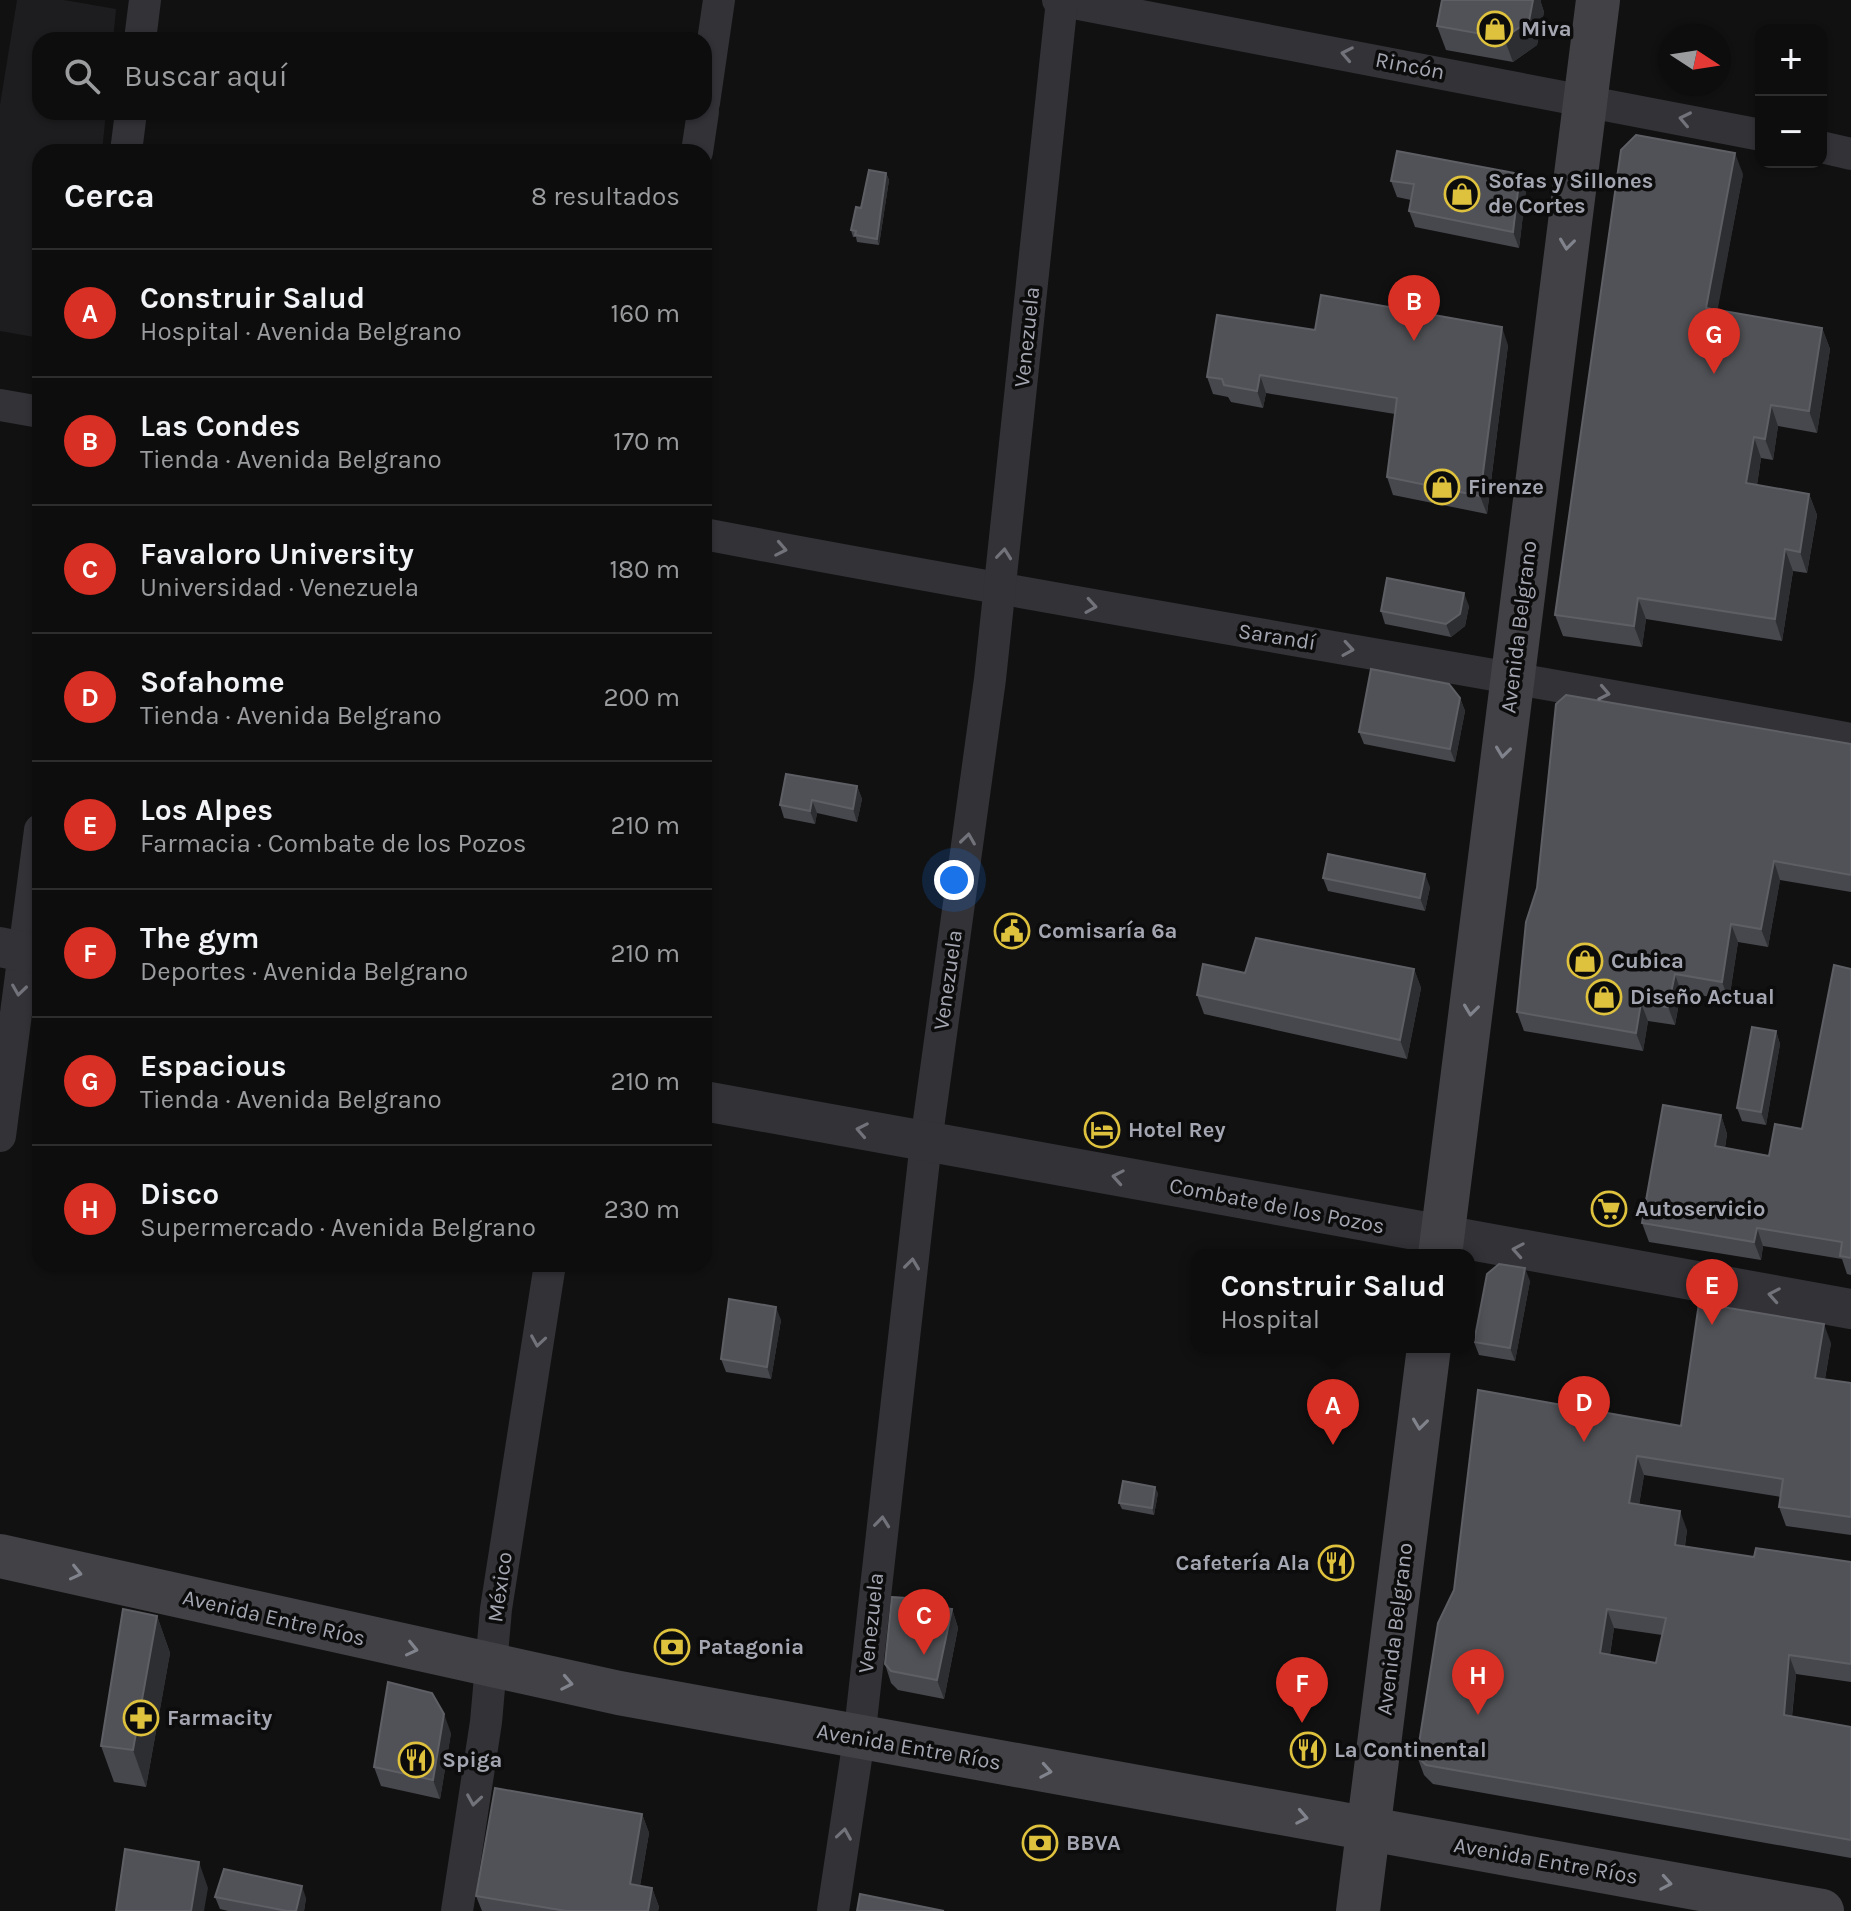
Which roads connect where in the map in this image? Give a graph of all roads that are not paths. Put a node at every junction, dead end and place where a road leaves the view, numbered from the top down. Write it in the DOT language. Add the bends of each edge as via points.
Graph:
graph roads {
  1 [pos="145,0"];
  2 [pos="719,0"];
  3 [pos="1061,0"];
  4 [pos="1598,0"];
  5 [pos="141,32"];
  6 [pos="712,48"];
  7 [pos="1585,98"];
  8 [pos="130,120"];
  9 [pos="702,120"];
  10 [pos="1755,134"];
  11 [pos="127,144"];
  12 [pos="698,144"];
  13 [pos="1827,148"];
  14 [pos="1851,154"];
  15 [pos="0,405"];
  16 [pos="32,411"];
  17 [pos="712,536"];
  18 [pos="1000,591"];
  19 [pos="1512,676"];
  20 [pos="1851,739"];
  21 [pos="32,884"];
  22 [pos="22,951"];
  23 [pos="712,1102"];
  24 [pos="0,1136"];
  25 [pos="926,1142"];
  26 [pos="1442,1246"];
  27 [pos="1475,1251"];
  28 [pos="549,1272"];
  29 [pos="1851,1309"];
  30 [pos="1428,1353"];
  31 [pos="0,1556"];
  32 [pos="490,1667"];
  33 [pos="859,1739"];
  34 [pos="1369,1829"];
  35 [pos="457,1911"];
  36 [pos="833,1911"];
  37 [pos="1358,1911"];
  38 [pos="1822,1911"];
  1 -- 5 [label="street"];
  2 -- 6 [label="street"];
  7 -- 3 [label="street, Rincón, one-way"];
  18 -- 3 [label="street, Venezuela, one-way"];
  4 -- 7 [label="main road, Avenida Belgrano"];
  10 -- 7 [label="street, Rincón, one-way"];
  7 -- 19 [label="main road, Avenida Belgrano, one-way"];
  8 -- 11 [label="street"];
  9 -- 12 [label="street"];
  13 -- 14 [label="street"];
  15 -- 16 [label="street"];
  17 -- 18 [label="street, Sarandí, one-way"];
  18 -- 19 [label="street, Sarandí, one-way"];
  25 -- 18 [label="street, Venezuela, one-way"];
  19 -- 20 [label="street, Sarandí, one-way"];
  19 -- 26 [label="main road, Avenida Belgrano, one-way"];
  21 -- 22 [label="street"];
  22 -- 24 [label="street, one-way"];
  25 -- 23 [label="street, Combate de los Pozos, one-way"];
  26 -- 25 [label="street, Combate de los Pozos, one-way"];
  33 -- 25 [label="street, Venezuela, one-way"];
  29 -- 27 [label="street, Combate de los Pozos, one-way"];
  28 -- 32 [label="street, México, one-way"];
  30 -- 34 [label="main road, Avenida Belgrano, one-way"];
  31 -- 32 [label="main road, Avenida Entre Ríos, one-way"];
  32 -- 33 [label="main road, Avenida Entre Ríos, one-way"];
  32 -- 35 [label="street, México, one-way"];
  33 -- 34 [label="main road, Avenida Entre Ríos, one-way"];
  36 -- 33 [label="street, Venezuela, one-way"];
  34 -- 37 [label="main road, Avenida Belgrano"];
  34 -- 38 [label="main road, Avenida Entre Ríos, one-way"];
}
